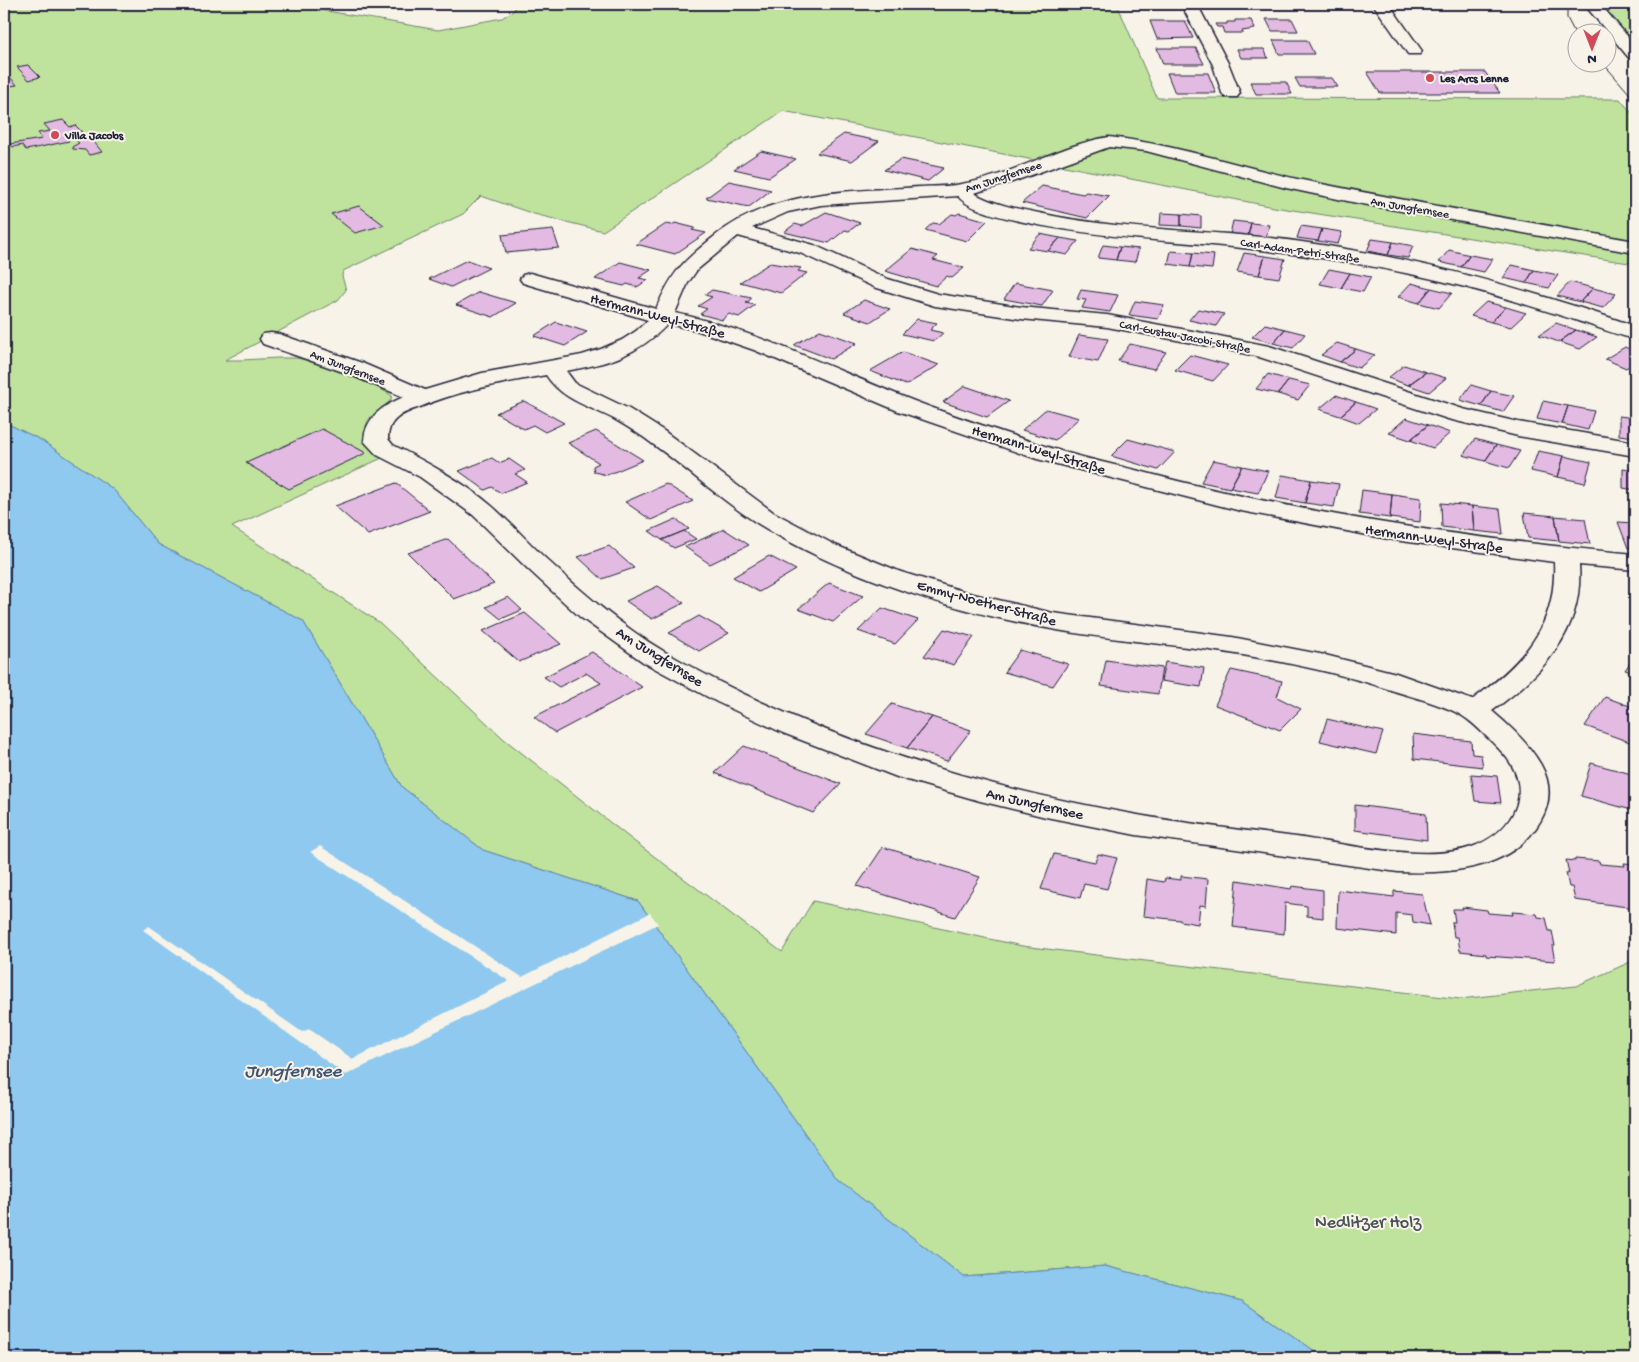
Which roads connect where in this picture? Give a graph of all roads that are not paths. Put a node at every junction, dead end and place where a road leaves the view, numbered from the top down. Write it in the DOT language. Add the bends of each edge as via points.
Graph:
graph roads {
  1 [pos="1189,4"];
  2 [pos="1380,4"];
  3 [pos="1592,4"];
  4 [pos="1414,51"];
  5 [pos="1635,55"];
  6 [pos="1231,93"];
  7 [pos="963,190"];
  8 [pos="735,229"];
  9 [pos="1635,247"];
  10 [pos="530,279"];
  11 [pos="662,318"];
  12 [pos="1635,333"];
  13 [pos="271,339"];
  14 [pos="552,367"];
  15 [pos="424,397"];
  16 [pos="1635,449"];
  17 [pos="1566,556"];
  18 [pos="1635,562"];
  19 [pos="1475,711"];
  1 -- 6 [label="street" via="1221,65"];
  2 -- 4 [label="street"];
  3 -- 5 [label="street"];
  7 -- 8 [label="street, Am Jungfernsee" via="821,199 783,207"];
  7 -- 9 [label="street, Am Jungfernsee" via="1097,144 1123,143 1357,197"];
  7 -- 12 [label="street, Carl-Adam-Petri-Straße" via="969,198 998,209 1072,226 1303,248 1371,260 1514,293"];
  8 -- 11 [label="street, Am Jungfernsee" via="690,266 678,282"];
  8 -- 16 [label="street, Carl-Gustav-Jacobi-Straße" via="807,249 881,283 935,300 1107,321 1219,342 1261,351 1456,414 1518,429"];
  10 -- 11 [label="street, Hermann-Weyl-Straße"];
  11 -- 14 [label="street, Am Jungfernsee" via="630,345 585,361"];
  11 -- 17 [label="street, Hermann-Weyl-Straße" via="762,345 906,406 1045,454 1241,504 1394,533"];
  13 -- 15 [label="street, Am Jungfernsee"];
  14 -- 15 [label="street, Am Jungfernsee" via="482,380"];
  14 -- 19 [label="street, Emmy-Noether-Straße" via="564,385 624,416 678,450 715,482 765,517 874,570 942,593 1030,616 1231,645 1341,666 1408,685"];
  15 -- 19 [label="street, Am Jungfernsee" via="385,416 376,432 376,441 385,450 428,472 482,510 589,611 653,656 727,696 793,727 907,770 990,794 1136,825 1398,862 1438,863 1472,858 1501,846 1520,831 1532,812 1535,791 1528,768 1511,744"];
  17 -- 18 [label="street"];
  17 -- 19 [label="street" via="1567,587 1560,621 1542,652 1505,689"];
}
